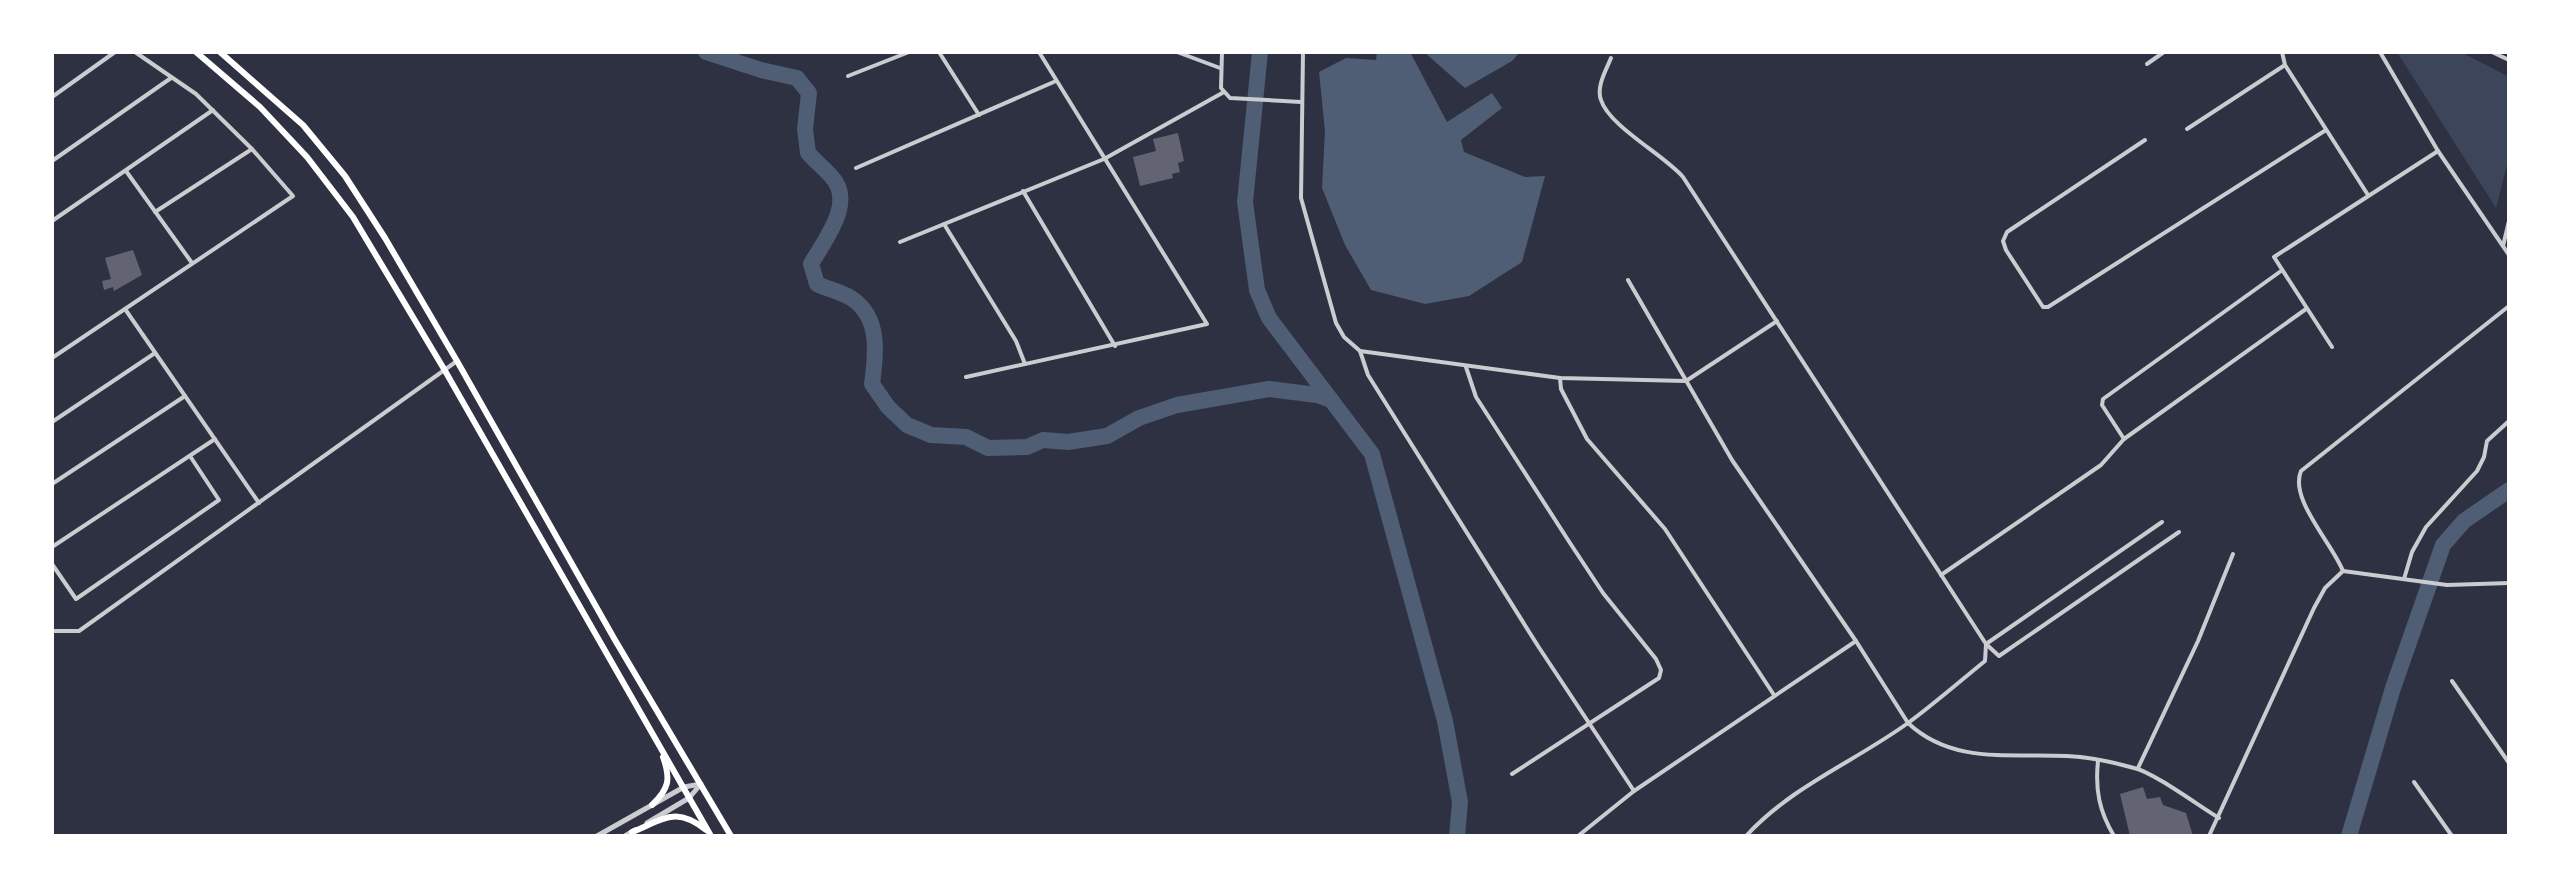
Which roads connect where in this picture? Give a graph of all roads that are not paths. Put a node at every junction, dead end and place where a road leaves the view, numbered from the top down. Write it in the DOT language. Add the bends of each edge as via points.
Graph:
graph roads {
  1 [pos="115,52"];
  2 [pos="135,52"];
  3 [pos="196,52"];
  4 [pos="220,52"];
  5 [pos="909,52"];
  6 [pos="939,52"];
  7 [pos="1039,52"];
  8 [pos="1177,52"];
  9 [pos="1222,52"];
  10 [pos="1303,52"];
  11 [pos="2164,52"];
  12 [pos="2282,52"];
  13 [pos="2380,52"];
  14 [pos="2492,52"];
  15 [pos="1611,58"];
  16 [pos="2509,60"];
  17 [pos="2147,64"];
  18 [pos="2285,65"];
  19 [pos="1220,68"];
  20 [pos="848,76"];
  21 [pos="172,77"];
  22 [pos="1056,81"];
  23 [pos="1224,92"];
  24 [pos="52,97"];
  25 [pos="1301,102"];
  26 [pos="213,110"];
  27 [pos="979,115"];
  28 [pos="2187,129"];
  29 [pos="2326,130"];
  30 [pos="2145,140"];
  31 [pos="252,149"];
  32 [pos="2438,151"];
  33 [pos="1104,159"];
  34 [pos="52,161"];
  35 [pos="856,168"];
  36 [pos="126,171"];
  37 [pos="1023,191"];
  38 [pos="2368,195"];
  39 [pos="155,212"];
  40 [pos="52,221"];
  41 [pos="2509,221"];
  42 [pos="944,224"];
  43 [pos="900,242"];
  44 [pos="2503,246"];
  45 [pos="2509,255"];
  46 [pos="192,263"];
  47 [pos="2281,271"];
  48 [pos="1628,280"];
  49 [pos="2509,306"];
  50 [pos="125,309"];
  51 [pos="2306,309"];
  52 [pos="1777,321"];
  53 [pos="1115,346"];
  54 [pos="2332,347"];
  55 [pos="1360,351"];
  56 [pos="155,353"];
  57 [pos="52,358"];
  58 [pos="457,361"];
  59 [pos="1025,364"];
  60 [pos="1466,366"];
  61 [pos="444,369"];
  62 [pos="966,377"];
  63 [pos="1560,378"];
  64 [pos="1686,381"];
  65 [pos="185,396"];
  66 [pos="2509,421"];
  67 [pos="52,422"];
  68 [pos="215,439"];
  69 [pos="2124,439"];
  70 [pos="190,456"];
  71 [pos="52,484"];
  72 [pos="259,503"];
  73 [pos="2162,522"];
  74 [pos="2179,532"];
  75 [pos="52,547"];
  76 [pos="2233,554"];
  77 [pos="52,564"];
  78 [pos="2343,571"];
  79 [pos="1941,575"];
  80 [pos="2404,579"];
  81 [pos="2509,583"];
  82 [pos="52,631"];
  83 [pos="1856,641"];
  84 [pos="1986,644"];
  85 [pos="2452,681"];
  86 [pos="1774,695"];
  87 [pos="1908,723"];
  88 [pos="1590,724"];
  89 [pos="658,742"];
  90 [pos="2098,761"];
  91 [pos="2509,763"];
  92 [pos="2138,768"];
  93 [pos="1512,774"];
  94 [pos="2414,782"];
  95 [pos="701,784"];
  96 [pos="684,787"];
  97 [pos="1634,791"];
  98 [pos="689,798"];
  99 [pos="652,805"];
  100 [pos="2219,818"];
  101 [pos="628,834"];
  102 [pos="710,834"];
  103 [pos="597,836"];
  104 [pos="731,836"];
  105 [pos="1578,836"];
  106 [pos="1746,836"];
  107 [pos="2114,836"];
  108 [pos="2209,836"];
  109 [pos="2452,836"];
  1 -- 24 [label="street"];
  2 -- 21 [label="street"];
  3 -- 61 [label="main road" via="260,107 331,187"];
  4 -- 58 [label="main road" via="303,125 345,176"];
  5 -- 20 [label="street"];
  6 -- 27 [label="street"];
  7 -- 22 [label="street"];
  8 -- 19 [label="street"];
  9 -- 19 [label="street"];
  10 -- 25 [label="street"];
  11 -- 17 [label="street"];
  12 -- 18 [label="street"];
  13 -- 32 [label="street"];
  14 -- 16 [label="street"];
  15 -- 52 [label="street" via="1600,100 1614,120 1675,167"];
  18 -- 28 [label="street"];
  18 -- 29 [label="street"];
  19 -- 23 [label="street"];
  21 -- 26 [label="street"];
  21 -- 34 [label="street"];
  22 -- 27 [label="street"];
  22 -- 33 [label="street"];
  23 -- 25 [label="street" via="1236,99"];
  23 -- 33 [label="street"];
  25 -- 55 [label="street" via="1304,212 1336,323"];
  26 -- 31 [label="street"];
  26 -- 36 [label="street"];
  27 -- 35 [label="street"];
  29 -- 30 [label="street" via="2043,307 2006,250 2007,232"];
  29 -- 38 [label="street"];
  31 -- 39 [label="street"];
  31 -- 46 [label="street" via="293,196"];
  32 -- 38 [label="street"];
  32 -- 44 [label="street"];
  33 -- 37 [label="street"];
  33 -- 53 [label="street" via="1207,324"];
  36 -- 39 [label="street"];
  36 -- 40 [label="street"];
  37 -- 42 [label="street"];
  37 -- 53 [label="street"];
  38 -- 47 [label="street" via="2274,257"];
  39 -- 46 [label="street"];
  41 -- 44 [label="street"];
  42 -- 43 [label="street"];
  42 -- 59 [label="street"];
  44 -- 45 [label="street"];
  46 -- 50 [label="street"];
  47 -- 51 [label="street"];
  47 -- 69 [label="street" via="2103,399"];
  48 -- 64 [label="street"];
  49 -- 78 [label="street" via="2301,471 2301,501"];
  50 -- 56 [label="street"];
  50 -- 57 [label="street"];
  51 -- 54 [label="street"];
  51 -- 69 [label="street"];
  52 -- 64 [label="street"];
  52 -- 79 [label="street"];
  53 -- 59 [label="street"];
  55 -- 60 [label="street"];
  55 -- 88 [label="street" via="1368,375"];
  56 -- 65 [label="street"];
  56 -- 67 [label="street"];
  58 -- 61 [label="street"];
  58 -- 95 [label="main road"];
  59 -- 62 [label="street"];
  60 -- 63 [label="street"];
  60 -- 88 [label="street" via="1476,397 1603,593 1661,670 1659,678"];
  61 -- 72 [label="street"];
  61 -- 89 [label="main road"];
  63 -- 64 [label="street"];
  63 -- 86 [label="street" via="1587,439 1665,529"];
  64 -- 83 [label="street" via="1732,460"];
  65 -- 68 [label="street"];
  65 -- 71 [label="street"];
  66 -- 80 [label="street" via="2487,441 2477,471 2426,527"];
  68 -- 70 [label="street"];
  68 -- 72 [label="street"];
  69 -- 79 [label="street" via="2099,467"];
  70 -- 75 [label="street"];
  70 -- 77 [label="street" via="219,500 76,599"];
  72 -- 82 [label="street" via="79,631"];
  73 -- 84 [label="street"];
  74 -- 84 [label="street" via="1999,656"];
  76 -- 92 [label="street"];
  78 -- 80 [label="street"];
  78 -- 100 [label="street" via="2314,608"];
  79 -- 84 [label="street"];
  80 -- 81 [label="street" via="2447,585"];
  83 -- 86 [label="street"];
  83 -- 87 [label="street"];
  84 -- 87 [label="street" via="1985,661"];
  85 -- 91 [label="street"];
  86 -- 97 [label="street"];
  87 -- 90 [label="street" via="1934,743 1970,754 2069,755"];
  87 -- 106 [label="street" via="1813,780"];
  88 -- 93 [label="street"];
  88 -- 97 [label="street"];
  89 -- 96 [label="main road"];
  89 -- 99 [label="main road" via="670,778"];
  90 -- 92 [label="street"];
  90 -- 107 [label="street" via="2096,786 2103,818"];
  92 -- 100 [label="street"];
  94 -- 109 [label="street"];
  95 -- 96 [label="street"];
  95 -- 98 [label="street"];
  95 -- 104 [label="main road"];
  96 -- 98 [label="main road"];
  96 -- 99 [label="street"];
  97 -- 105 [label="street"];
  98 -- 101 [label="street"];
  98 -- 102 [label="main road"];
  99 -- 103 [label="street"];
  100 -- 108 [label="street"];
  101 -- 102 [label="main road" via="682,815"];
}
